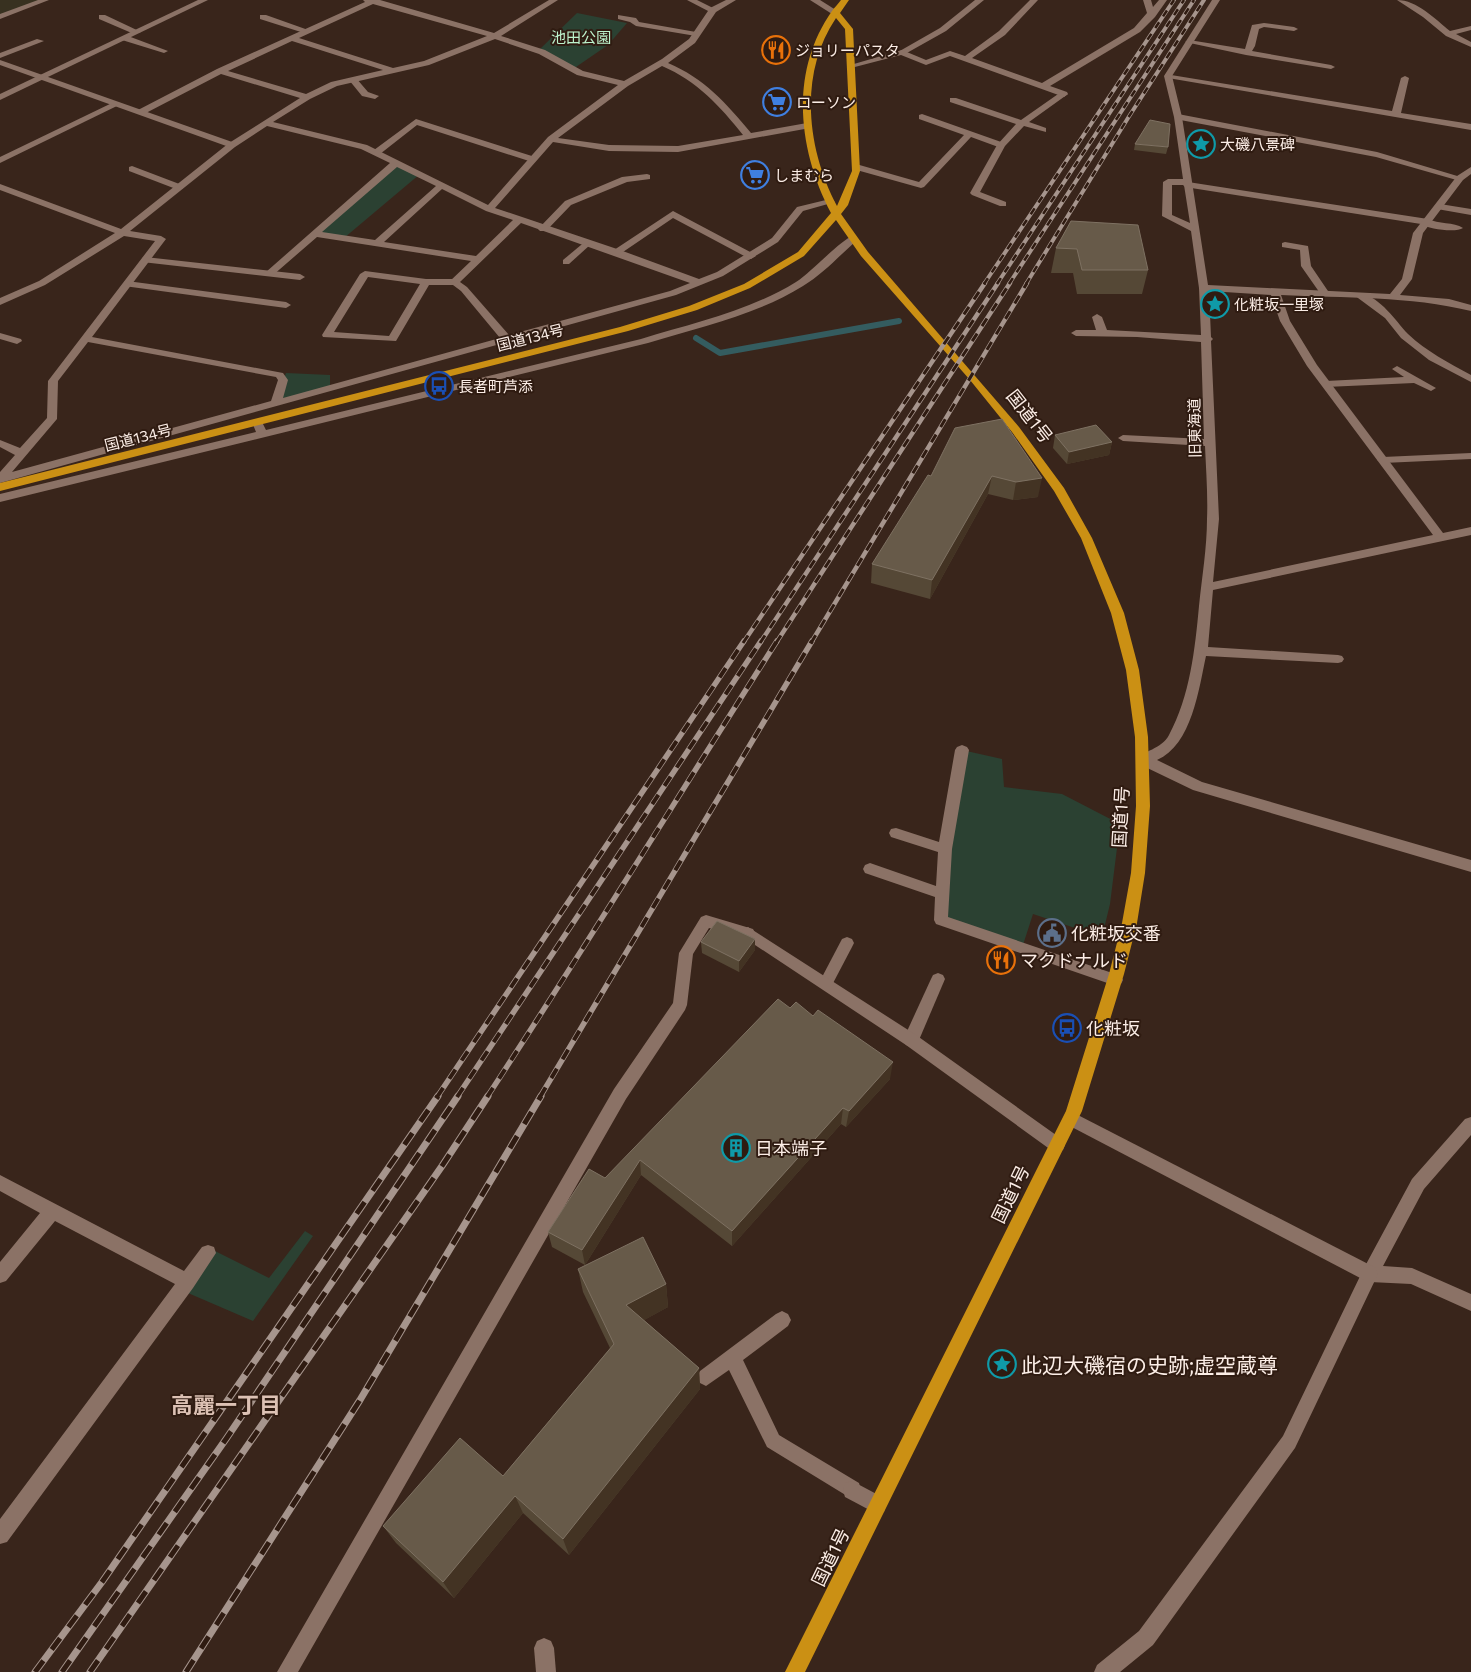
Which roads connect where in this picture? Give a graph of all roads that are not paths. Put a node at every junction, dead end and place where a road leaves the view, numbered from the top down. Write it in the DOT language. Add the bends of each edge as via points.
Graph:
graph roads {
  1 [pos="45,0"];
  2 [pos="204,0"];
  3 [pos="554,0"];
  4 [pos="691,0"];
  5 [pos="732,0"];
  6 [pos="814,0"];
  7 [pos="846,0"];
  8 [pos="980,0"];
  9 [pos="1034,0"];
  10 [pos="1146,0"];
  11 [pos="1163,0"];
  12 [pos="1216,0"];
  13 [pos="1401,0"];
  14 [pos="373,1"];
  15 [pos="713,10"];
  16 [pos="835,12"];
  17 [pos="1152,15"];
  18 [pos="0,17"];
  19 [pos="102,17"];
  20 [pos="263,17"];
  21 [pos="621,17"];
  22 [pos="1471,28"];
  23 [pos="1294,29"];
  24 [pos="307,31"];
  25 [pos="137,32"];
  26 [pos="696,34"];
  27 [pos="1449,34"];
  28 [pos="495,36"];
  29 [pos="125,38"];
  30 [pos="291,38"];
  31 [pos="40,41"];
  32 [pos="1189,42"];
  33 [pos="1471,45"];
  34 [pos="164,51"];
  35 [pos="902,52"];
  36 [pos="1246,53"];
  37 [pos="0,56"];
  38 [pos="966,59"];
  39 [pos="0,62"];
  40 [pos="662,63"];
  41 [pos="851,66"];
  42 [pos="1331,67"];
  43 [pos="220,71"];
  44 [pos="392,71"];
  45 [pos="1168,76"];
  46 [pos="41,77"];
  47 [pos="1405,78"];
  48 [pos="353,80"];
  49 [pos="626,84"];
  50 [pos="1044,86"];
  51 [pos="375,96"];
  52 [pos="0,97"];
  53 [pos="307,97"];
  54 [pos="953,100"];
  55 [pos="117,104"];
  56 [pos="141,112"];
  57 [pos="1396,114"];
  58 [pos="922,117"];
  59 [pos="1178,117"];
  60 [pos="265,123"];
  61 [pos="1020,124"];
  62 [pos="807,126"];
  63 [pos="1471,127"];
  64 [pos="1043,130"];
  65 [pos="970,134"];
  66 [pos="749,136"];
  67 [pos="551,139"];
  68 [pos="232,145"];
  69 [pos="1001,145"];
  70 [pos="377,152"];
  71 [pos="532,159"];
  72 [pos="0,160"];
  73 [pos="396,163"];
  74 [pos="132,169"];
  75 [pos="856,169"];
  76 [pos="1471,170"];
  77 [pos="647,177"];
  78 [pos="1460,179"];
  79 [pos="1188,183"];
  80 [pos="1471,183"];
  81 [pos="442,185"];
  82 [pos="180,187"];
  83 [pos="0,188"];
  84 [pos="830,202"];
  85 [pos="1003,204"];
  86 [pos="1440,207"];
  87 [pos="489,209"];
  88 [pos="1471,212"];
  89 [pos="518,220"];
  90 [pos="1427,223"];
  91 [pos="1195,226"];
  92 [pos="1458,228"];
  93 [pos="543,229"];
  94 [pos="122,233"];
  95 [pos="315,234"];
  96 [pos="1305,235"];
  97 [pos="853,239"];
  98 [pos="587,243"];
  99 [pos="376,244"];
  100 [pos="1285,245"];
  101 [pos="1305,248"];
  102 [pos="617,252"];
  103 [pos="751,256"];
  104 [pos="480,259"];
  105 [pos="145,260"];
  106 [pos="566,262"];
  107 [pos="269,274"];
  108 [pos="300,277"];
  109 [pos="426,282"];
  110 [pos="454,282"];
  111 [pos="700,283"];
  112 [pos="127,284"];
  113 [pos="1204,288"];
  114 [pos="1275,292"];
  115 [pos="1325,294"];
  116 [pos="215,296"];
  117 [pos="1361,296"];
  118 [pos="1393,297"];
  119 [pos="1,301"];
  120 [pos="264,302"];
  121 [pos="286,305"];
  122 [pos="207,307"];
  123 [pos="1471,308"];
  124 [pos="256,312"];
  125 [pos="1097,317"];
  126 [pos="1102,332"];
  127 [pos="1076,333"];
  128 [pos="0,336"];
  129 [pos="86,338"];
  130 [pos="507,339"];
  131 [pos="1208,339"];
  132 [pos="17,341"];
  133 [pos="1397,369"];
  134 [pos="1471,379"];
  135 [pos="1414,380"];
  136 [pos="1326,384"];
  137 [pos="1431,388"];
  138 [pos="276,402"];
  139 [pos="257,422"];
  140 [pos="262,434"];
  141 [pos="1123,438"];
  142 [pos="1209,442"];
  143 [pos="0,443"];
  144 [pos="21,454"];
  145 [pos="1471,456"];
  146 [pos="1383,460"];
  147 [pos="0,479"];
  148 [pos="0,487"];
  149 [pos="0,498"];
  150 [pos="1471,531"];
  151 [pos="1441,538"];
  152 [pos="1208,587"];
  153 [pos="1201,651"];
  154 [pos="1338,659"];
  155 [pos="962,750"];
  156 [pos="1144,760"];
  157 [pos="896,833"];
  158 [pos="945,849"];
  159 [pos="1471,866"];
  160 [pos="870,869"];
  161 [pos="943,894"];
  162 [pos="847,943"];
  163 [pos="938,978"];
  164 [pos="1116,980"];
  165 [pos="826,983"];
  166 [pos="911,1040"];
  167 [pos="1072,1119"];
  168 [pos="1471,1124"];
  169 [pos="1057,1145"];
  170 [pos="0,1183"];
  171 [pos="53,1210"];
  172 [pos="208,1254"];
  173 [pos="1370,1274"];
  174 [pos="0,1275"];
  175 [pos="187,1282"];
  176 [pos="1471,1304"];
  177 [pos="782,1320"];
  178 [pos="732,1357"];
  179 [pos="706,1377"];
  180 [pos="877,1505"];
  181 [pos="0,1534"];
  182 [pos="544,1648"];
  183 [pos="287,1672"];
  184 [pos="546,1672"];
  185 [pos="795,1672"];
  186 [pos="1104,1672"];
  1 -- 18 [label="street"];
  2 -- 25 [label="street"];
  3 -- 28 [label="street"];
  4 -- 15 [label="street"];
  5 -- 15 [label="street"];
  6 -- 16 [label="street"];
  7 -- 16 [label="highway, 国道1号"];
  8 -- 35 [label="street" via="954,23"];
  9 -- 38 [label="street" via="1002,33"];
  10 -- 17 [label="street"];
  11 -- 17 [label="street"];
  12 -- 32 [label="street"];
  13 -- 27 [label="street"];
  14 -- 24 [label="street"];
  14 -- 28 [label="street"];
  15 -- 26 [label="street"];
  16 -- 41 [label="highway, 国道134号" via="849,29"];
  16 -- 62 [label="highway, 国道1号" via="814,51 807,82"];
  17 -- 50 [label="street" via="1137,30"];
  19 -- 25 [label="street"];
  20 -- 24 [label="street"];
  21 -- 26 [label="street" via="636,24"];
  22 -- 27 [label="street"];
  23 -- 36 [label="street" via="1264,25 1255,28"];
  24 -- 30 [label="street"];
  25 -- 29 [label="street"];
  26 -- 40 [label="street"];
  27 -- 33 [label="street"];
  28 -- 44 [label="street" via="426,63"];
  28 -- 49 [label="street" via="542,52 580,73"];
  29 -- 34 [label="street"];
  29 -- 46 [label="street"];
  30 -- 43 [label="street"];
  30 -- 44 [label="street"];
  31 -- 37 [label="street"];
  32 -- 36 [label="street"];
  32 -- 45 [label="street"];
  35 -- 38 [label="street" via="926,63 950,53"];
  35 -- 41 [label="street"];
  36 -- 42 [label="street"];
  38 -- 50 [label="street"];
  39 -- 46 [label="street"];
  40 -- 49 [label="street"];
  40 -- 66 [label="street" via="696,79"];
  41 -- 75 [label="highway, 国道134号"];
  43 -- 53 [label="street"];
  43 -- 56 [label="street"];
  44 -- 48 [label="street"];
  45 -- 57 [label="street"];
  45 -- 59 [label="street, 旧東海道"];
  46 -- 52 [label="street"];
  46 -- 55 [label="street"];
  47 -- 57 [label="street"];
  48 -- 51 [label="street" via="365,94"];
  48 -- 53 [label="street" via="334,84"];
  49 -- 67 [label="street"];
  50 -- 61 [label="street" via="1064,94"];
  53 -- 60 [label="street"];
  54 -- 61 [label="street"];
  55 -- 56 [label="street"];
  55 -- 72 [label="street"];
  56 -- 68 [label="street"];
  57 -- 63 [label="street"];
  58 -- 65 [label="street"];
  59 -- 78 [label="street" via="1377,155"];
  59 -- 79 [label="street, 旧東海道"];
  60 -- 68 [label="street"];
  60 -- 70 [label="street"];
  61 -- 64 [label="street"];
  61 -- 69 [label="street"];
  62 -- 66 [label="street"];
  62 -- 84 [label="highway, 国道1号" via="813,162"];
  65 -- 69 [label="street"];
  65 -- 75 [label="street" via="921,185"];
  66 -- 67 [label="street" via="678,149 609,148"];
  67 -- 71 [label="street"];
  68 -- 82 [label="street"];
  69 -- 85 [label="street" via="975,193"];
  70 -- 71 [label="street" via="416,122"];
  70 -- 73 [label="street"];
  71 -- 87 [label="street"];
  73 -- 81 [label="street"];
  73 -- 95 [label="street"];
  74 -- 82 [label="street"];
  75 -- 139 [label="highway, 国道134号" via="843,205 819,235 801,254 747,286 662,318"];
  76 -- 78 [label="street"];
  77 -- 93 [label="street" via="593,188 568,203"];
  78 -- 80 [label="street"];
  78 -- 86 [label="street"];
  79 -- 90 [label="street"];
  79 -- 91 [label="street, 旧東海道"];
  79 -- 91 [label="street" via="1168,182 1166,209"];
  81 -- 87 [label="street"];
  81 -- 99 [label="street"];
  82 -- 94 [label="street"];
  83 -- 94 [label="street"];
  84 -- 97 [label="highway, 国道1号"];
  84 -- 103 [label="street" via="800,209 775,240"];
  86 -- 88 [label="street"];
  86 -- 90 [label="street"];
  87 -- 89 [label="street"];
  89 -- 93 [label="street"];
  89 -- 104 [label="street"];
  90 -- 92 [label="street"];
  90 -- 118 [label="street" via="1418,233 1407,280"];
  91 -- 113 [label="street, 旧東海道"];
  93 -- 98 [label="street"];
  94 -- 105 [label="street" via="161,239"];
  94 -- 119 [label="street" via="42,283"];
  95 -- 99 [label="street"];
  95 -- 107 [label="street"];
  96 -- 101 [label="street"];
  97 -- 140 [label="street" via="830,262 799,284 691,327"];
  97 -- 156 [label="highway, 国道1号" via="1000,410 1060,491 1113,599 1133,676"];
  98 -- 102 [label="street"];
  98 -- 106 [label="street"];
  99 -- 104 [label="street"];
  100 -- 101 [label="street"];
  101 -- 115 [label="street" via="1306,266"];
  102 -- 103 [label="street" via="673,214"];
  102 -- 111 [label="street"];
  103 -- 111 [label="street"];
  104 -- 110 [label="street"];
  105 -- 107 [label="street"];
  105 -- 112 [label="street"];
  107 -- 108 [label="street"];
  109 -- 109 [label="street" via="365,274 327,335 392,339"];
  109 -- 110 [label="street"];
  110 -- 130 [label="street" via="464,289"];
  111 -- 130 [label="street"];
  112 -- 116 [label="street"];
  112 -- 129 [label="street"];
  113 -- 114 [label="street"];
  113 -- 131 [label="street, 旧東海道"];
  114 -- 115 [label="street"];
  114 -- 136 [label="street" via="1285,322"];
  115 -- 117 [label="street"];
  116 -- 120 [label="street"];
  116 -- 122 [label="street"];
  117 -- 118 [label="street"];
  117 -- 134 [label="street" via="1389,316 1405,336 1433,358"];
  118 -- 123 [label="street" via="1449,302"];
  120 -- 121 [label="street"];
  120 -- 124 [label="street"];
  125 -- 126 [label="street"];
  126 -- 127 [label="street"];
  126 -- 131 [label="street"];
  128 -- 132 [label="street"];
  129 -- 138 [label="street" via="279,375 283,380"];
  129 -- 144 [label="street" via="53,381 52,419"];
  130 -- 138 [label="street"];
  131 -- 142 [label="street, 旧東海道"];
  133 -- 135 [label="street"];
  135 -- 136 [label="street"];
  135 -- 137 [label="street"];
  136 -- 146 [label="street"];
  138 -- 147 [label="street"];
  139 -- 140 [label="street"];
  139 -- 148 [label="highway, 国道134号"];
  140 -- 149 [label="street"];
  141 -- 142 [label="street"];
  142 -- 152 [label="street, 旧東海道" via="1213,519"];
  143 -- 144 [label="street"];
  144 -- 147 [label="street"];
  145 -- 146 [label="street"];
  146 -- 151 [label="street"];
  150 -- 151 [label="street"];
  151 -- 152 [label="street"];
  152 -- 153 [label="street, 旧東海道"];
  153 -- 154 [label="street"];
  153 -- 156 [label="street, 旧東海道" via="1188,702 1173,741 1160,753"];
  155 -- 158 [label="street"];
  156 -- 159 [label="street" via="1198,786"];
  156 -- 164 [label="highway, 国道1号" via="1133,903"];
  157 -- 158 [label="street"];
  158 -- 161 [label="street"];
  160 -- 161 [label="street"];
  161 -- 164 [label="street" via="941,920"];
  162 -- 165 [label="street"];
  163 -- 166 [label="street"];
  164 -- 167 [label="highway, 国道1号"];
  165 -- 166 [label="street"];
  165 -- 183 [label="street" via="748,933 706,921 686,953 680,1004 615,1102"];
  166 -- 169 [label="street"];
  167 -- 169 [label="highway, 国道1号"];
  167 -- 173 [label="street"];
  168 -- 173 [label="street" via="1418,1184"];
  169 -- 180 [label="highway, 国道1号"];
  170 -- 171 [label="street"];
  171 -- 174 [label="street"];
  171 -- 175 [label="street"];
  172 -- 175 [label="street"];
  173 -- 176 [label="street" via="1412,1276"];
  173 -- 186 [label="street" via="1289,1442 1146,1638"];
  175 -- 181 [label="street"];
  177 -- 178 [label="street"];
  178 -- 179 [label="street"];
  178 -- 180 [label="street" via="773,1441"];
  180 -- 185 [label="highway, 国道1号"];
  182 -- 184 [label="street"];
}
